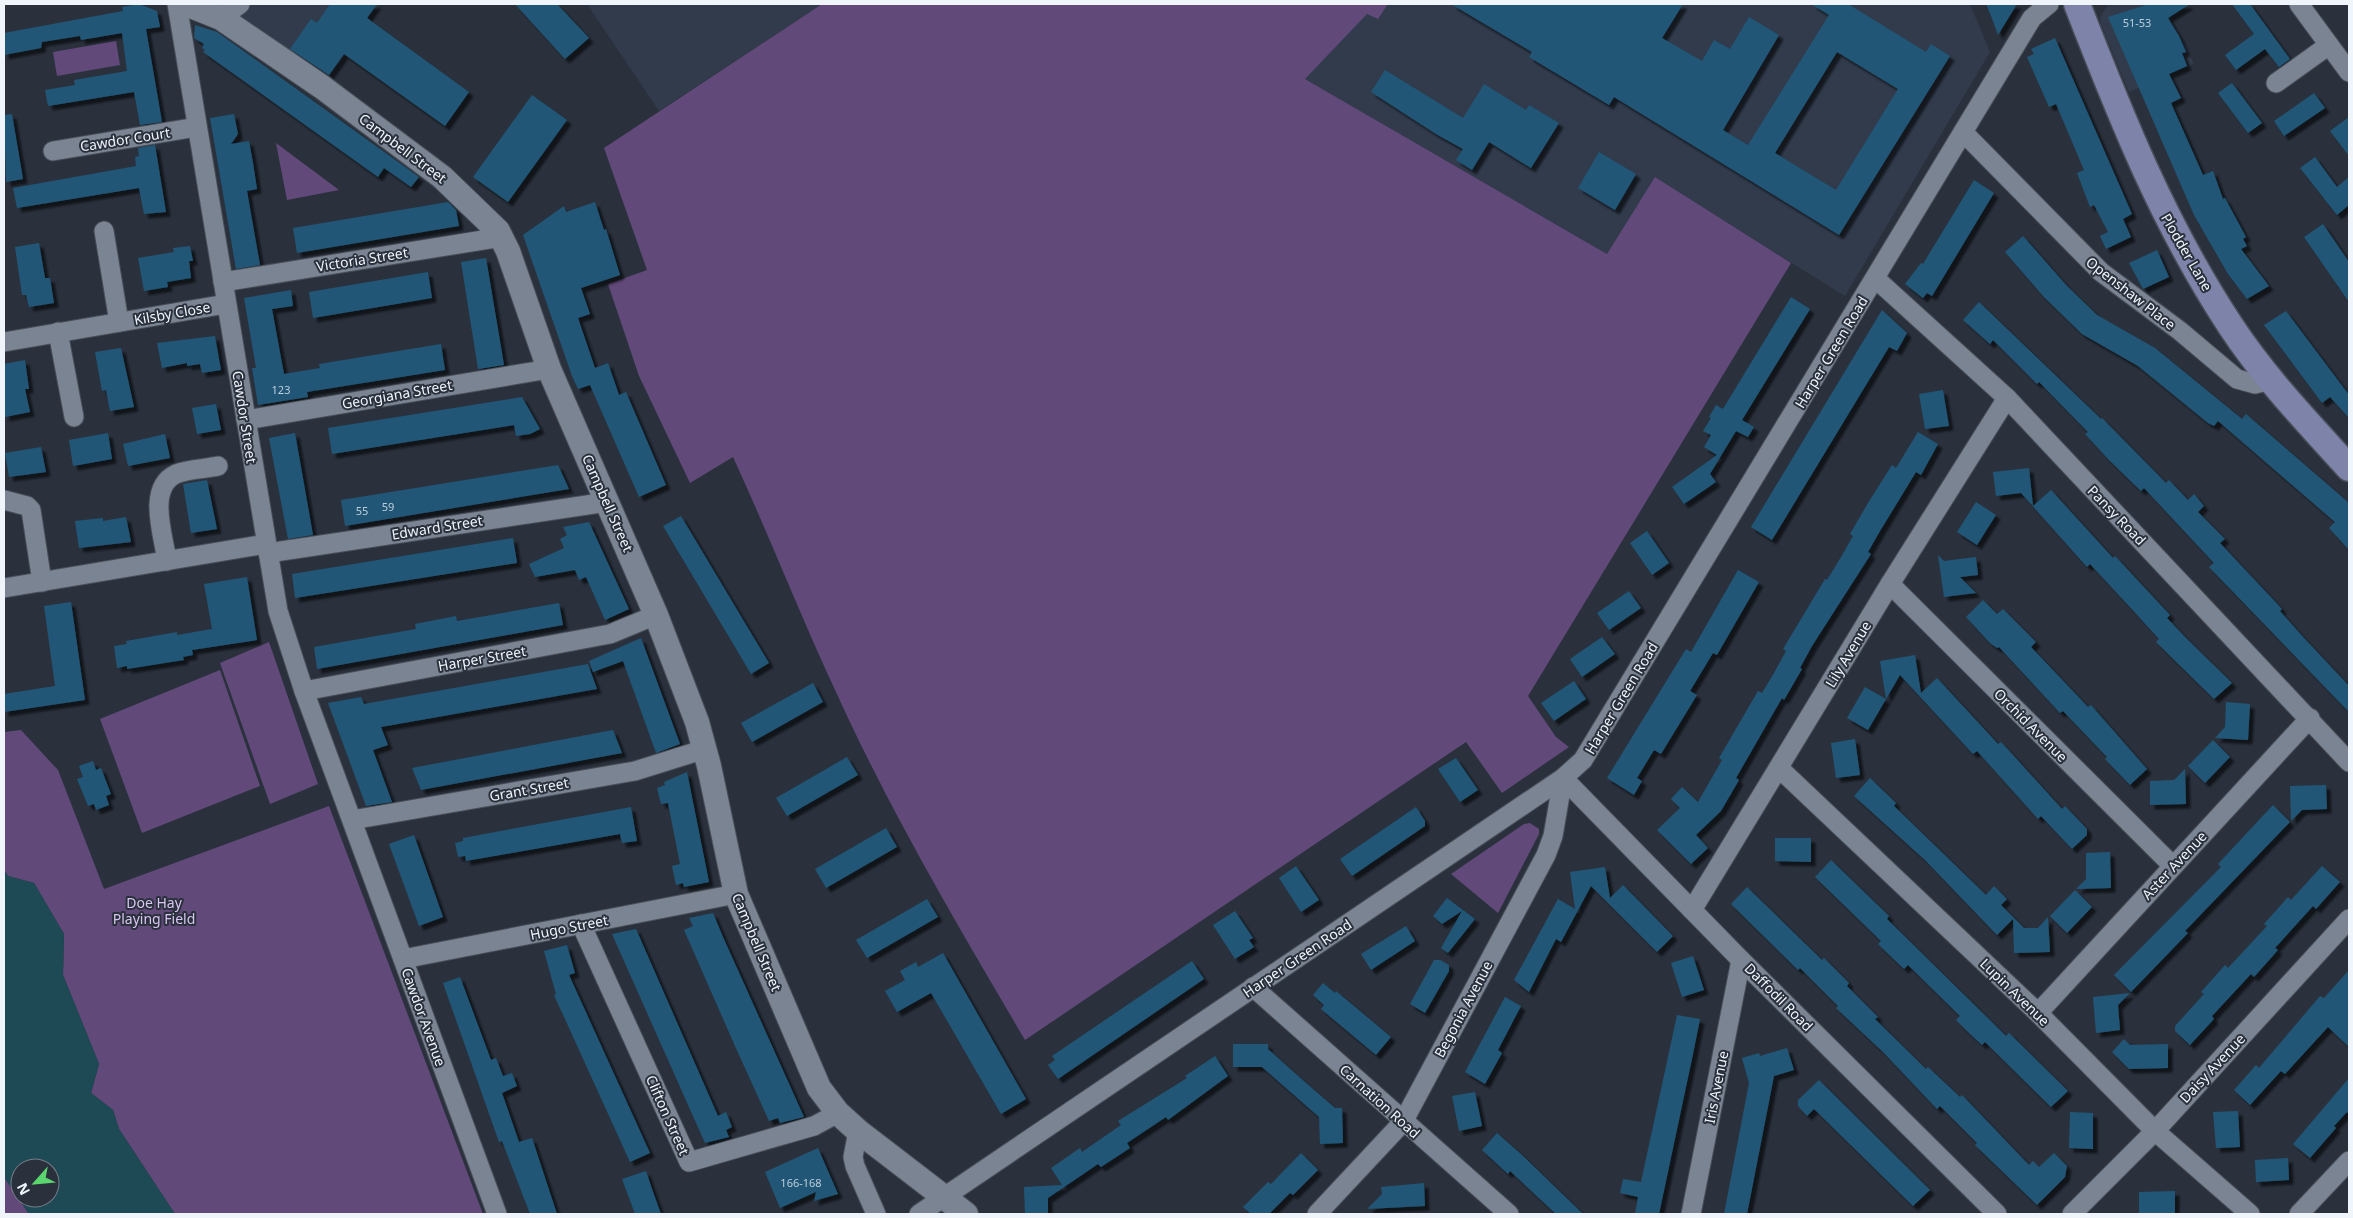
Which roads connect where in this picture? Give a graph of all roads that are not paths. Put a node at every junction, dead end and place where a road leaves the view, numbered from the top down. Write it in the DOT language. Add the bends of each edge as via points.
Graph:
graph roads {
  1 [pos="177,4"];
  2 [pos="186,4"];
  3 [pos="240,4"];
  4 [pos="2049,4"];
  5 [pos="2077,4"];
  6 [pos="2299,4"];
  7 [pos="221,18"];
  8 [pos="2329,45"];
  9 [pos="2349,72"];
  10 [pos="2276,83"];
  11 [pos="197,127"];
  12 [pos="1963,132"];
  13 [pos="53,151"];
  14 [pos="104,231"];
  15 [pos="502,237"];
  16 [pos="1876,279"];
  17 [pos="223,282"];
  18 [pos="226,304"];
  19 [pos="119,322"];
  20 [pos="58,332"];
  21 [pos="4,342"];
  22 [pos="549,370"];
  23 [pos="2271,380"];
  24 [pos="2006,398"];
  25 [pos="74,417"];
  26 [pos="246,420"];
  27 [pos="2348,465"];
  28 [pos="218,466"];
  29 [pos="4,500"];
  30 [pos="607,502"];
  31 [pos="267,549"];
  32 [pos="167,561"];
  33 [pos="42,582"];
  34 [pos="1890,584"];
  35 [pos="4,588"];
  36 [pos="656,615"];
  37 [pos="304,691"];
  38 [pos="2310,718"];
  39 [pos="704,749"];
  40 [pos="2349,762"];
  41 [pos="1780,768"];
  42 [pos="1563,778"];
  43 [pos="352,820"];
  44 [pos="2172,866"];
  45 [pos="736,894"];
  46 [pos="1692,910"];
  47 [pos="2349,919"];
  48 [pos="581,924"];
  49 [pos="403,959"];
  50 [pos="1740,960"];
  51 [pos="1253,987"];
  52 [pos="2038,1013"];
  53 [pos="838,1113"];
  54 [pos="1403,1122"];
  55 [pos="858,1131"];
  56 [pos="2155,1131"];
  57 [pos="2349,1161"];
  58 [pos="946,1198"];
  59 [pos="497,1214"];
  60 [pos="876,1214"];
  61 [pos="919,1214"];
  62 [pos="966,1214"];
  63 [pos="1317,1214"];
  64 [pos="1509,1214"];
  65 [pos="1691,1214"];
  66 [pos="1997,1214"];
  67 [pos="2072,1214"];
  68 [pos="2250,1214"];
  69 [pos="2299,1214"];
  1 -- 11 [label="street, Cawdor Street"];
  2 -- 7 [label="street, Campbell Street"];
  3 -- 7 [label="street"];
  4 -- 12 [label="street, Harper Green Road" via="2032,18"];
  5 -- 23 [label="main road, Plodder Lane" via="2116,103 2177,237 2231,326"];
  6 -- 8 [label="street"];
  7 -- 15 [label="street, Campbell Street" via="322,87 442,177 489,220"];
  8 -- 9 [label="street"];
  8 -- 10 [label="street"];
  11 -- 13 [label="street, Cawdor Court"];
  11 -- 17 [label="street, Cawdor Street"];
  12 -- 16 [label="street, Harper Green Road"];
  12 -- 23 [label="street, Openshaw Place" via="2101,272 2180,331 2237,380 2255,384"];
  14 -- 19 [label="street, Kilsby Close"];
  15 -- 17 [label="street, Victoria Street"];
  15 -- 22 [label="street, Campbell Street"];
  16 -- 24 [label="street, Pansy Road"];
  16 -- 42 [label="street, Harper Green Road" via="1583,760"];
  17 -- 18 [label="street, Cawdor Street"];
  18 -- 19 [label="street, Kilsby Close"];
  18 -- 26 [label="street, Cawdor Street"];
  19 -- 20 [label="street, Kilsby Close"];
  20 -- 21 [label="street, Kilsby Close"];
  20 -- 25 [label="street"];
  22 -- 26 [label="street, Georgiana Street"];
  22 -- 30 [label="street, Campbell Street"];
  23 -- 27 [label="main road, Plodder Lane"];
  24 -- 34 [label="street, Lily Avenue"];
  24 -- 38 [label="street, Pansy Road"];
  26 -- 31 [label="street, Cawdor Street"];
  28 -- 32 [label="street" via="176,474 164,484 158,501"];
  29 -- 33 [label="street" via="27,506 30,510"];
  30 -- 31 [label="street, Edward Street"];
  30 -- 36 [label="street, Campbell Street"];
  31 -- 32 [label="street, Edward Street"];
  31 -- 37 [label="street, Cawdor Street" via="278,611"];
  32 -- 33 [label="street, Edward Street"];
  33 -- 35 [label="street, Edward Street"];
  34 -- 41 [label="street, Lily Avenue"];
  34 -- 44 [label="street, Orchid Avenue"];
  36 -- 37 [label="street, Harper Street" via="610,634"];
  36 -- 39 [label="street, Campbell Street" via="697,722"];
  37 -- 43 [label="street, Cawdor Street"];
  38 -- 40 [label="street, Pansy Road"];
  38 -- 44 [label="street, Aster Avenue"];
  39 -- 43 [label="street, Grant Street" via="635,771"];
  39 -- 45 [label="street, Campbell Street"];
  41 -- 46 [label="street, Lily Avenue"];
  41 -- 52 [label="street, Lupin Avenue"];
  42 -- 46 [label="street, Daffodil Road"];
  42 -- 51 [label="street, Harper Green Road"];
  42 -- 54 [label="street, Begonia Avenue" via="1546,855"];
  43 -- 49 [label="street, Cawdor Avenue"];
  44 -- 52 [label="street, Aster Avenue"];
  45 -- 48 [label="street, Hugo Street"];
  45 -- 53 [label="street, Campbell Street" via="819,1088"];
  46 -- 50 [label="street, Daffodil Road"];
  47 -- 56 [label="street, Daisy Avenue"];
  48 -- 49 [label="street, Hugo Street"];
  48 -- 53 [label="street, Clifton Street" via="689,1162 814,1126"];
  49 -- 59 [label="street, Cawdor Avenue"];
  50 -- 65 [label="street, Iris Avenue"];
  50 -- 66 [label="street, Daffodil Road"];
  51 -- 54 [label="street, Carnation Road"];
  51 -- 58 [label="street, Harper Green Road"];
  52 -- 56 [label="street, Lupin Avenue"];
  53 -- 55 [label="street, Campbell Street"];
  54 -- 63 [label="street, Begonia Avenue"];
  54 -- 64 [label="street, Carnation Road"];
  55 -- 58 [label="street, Campbell Street"];
  55 -- 60 [label="street" via="855,1166"];
  56 -- 67 [label="street, Daisy Avenue"];
  56 -- 68 [label="street, Lupin Avenue"];
  57 -- 69 [label="street"];
  58 -- 61 [label="street, Harper Green Road"];
  58 -- 62 [label="street, Campbell Street"];
}
